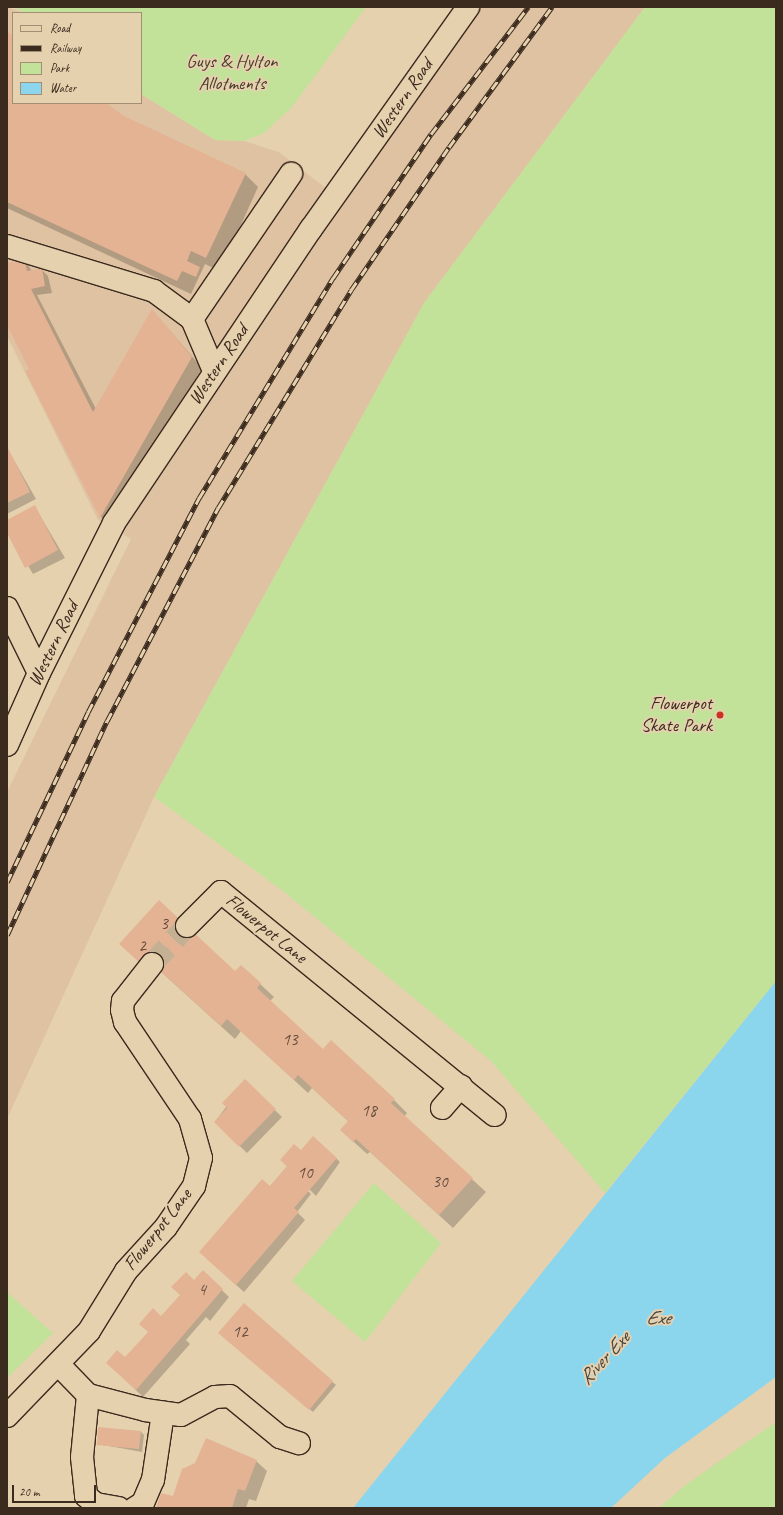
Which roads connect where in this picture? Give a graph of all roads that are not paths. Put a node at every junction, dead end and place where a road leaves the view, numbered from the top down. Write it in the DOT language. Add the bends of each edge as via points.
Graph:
graph roads {
  1 [pos="468,7"];
  2 [pos="291,174"];
  3 [pos="7,246"];
  4 [pos="192,319"];
  5 [pos="214,371"];
  6 [pos="7,608"];
  7 [pos="39,673"];
  8 [pos="7,745"];
  9 [pos="187,926"];
  10 [pos="152,964"];
  11 [pos="461,1086"];
  12 [pos="442,1108"];
  13 [pos="494,1115"];
  14 [pos="58,1364"];
  15 [pos="88,1396"];
  16 [pos="163,1414"];
  17 [pos="7,1416"];
  18 [pos="299,1443"];
  19 [pos="119,1508"];
  20 [pos="135,1508"];
  1 -- 5 [label="street, Western Road"];
  2 -- 4 [label="street"];
  3 -- 4 [label="street" via="154,291"];
  4 -- 5 [label="street"];
  5 -- 7 [label="street, Western Road" via="114,523"];
  6 -- 7 [label="street"];
  7 -- 8 [label="street, Western Road"];
  9 -- 11 [label="street, Flowerpot Lane" via="221,892"];
  10 -- 14 [label="street, Flowerpot Lane" via="123,1001 125,1022 183,1105 199,1144 199,1169 186,1199 126,1271 89,1331"];
  11 -- 12 [label="street"];
  11 -- 13 [label="street, Flowerpot Lane"];
  14 -- 15 [label="street"];
  14 -- 17 [label="street, Flowerpot Lane"];
  15 -- 16 [label="street"];
  15 -- 19 [label="street" via="82,1457 86,1496 96,1504"];
  16 -- 18 [label="street" via="187,1414 215,1397 230,1396 280,1436"];
  16 -- 20 [label="street" via="153,1480 143,1503"];
}
